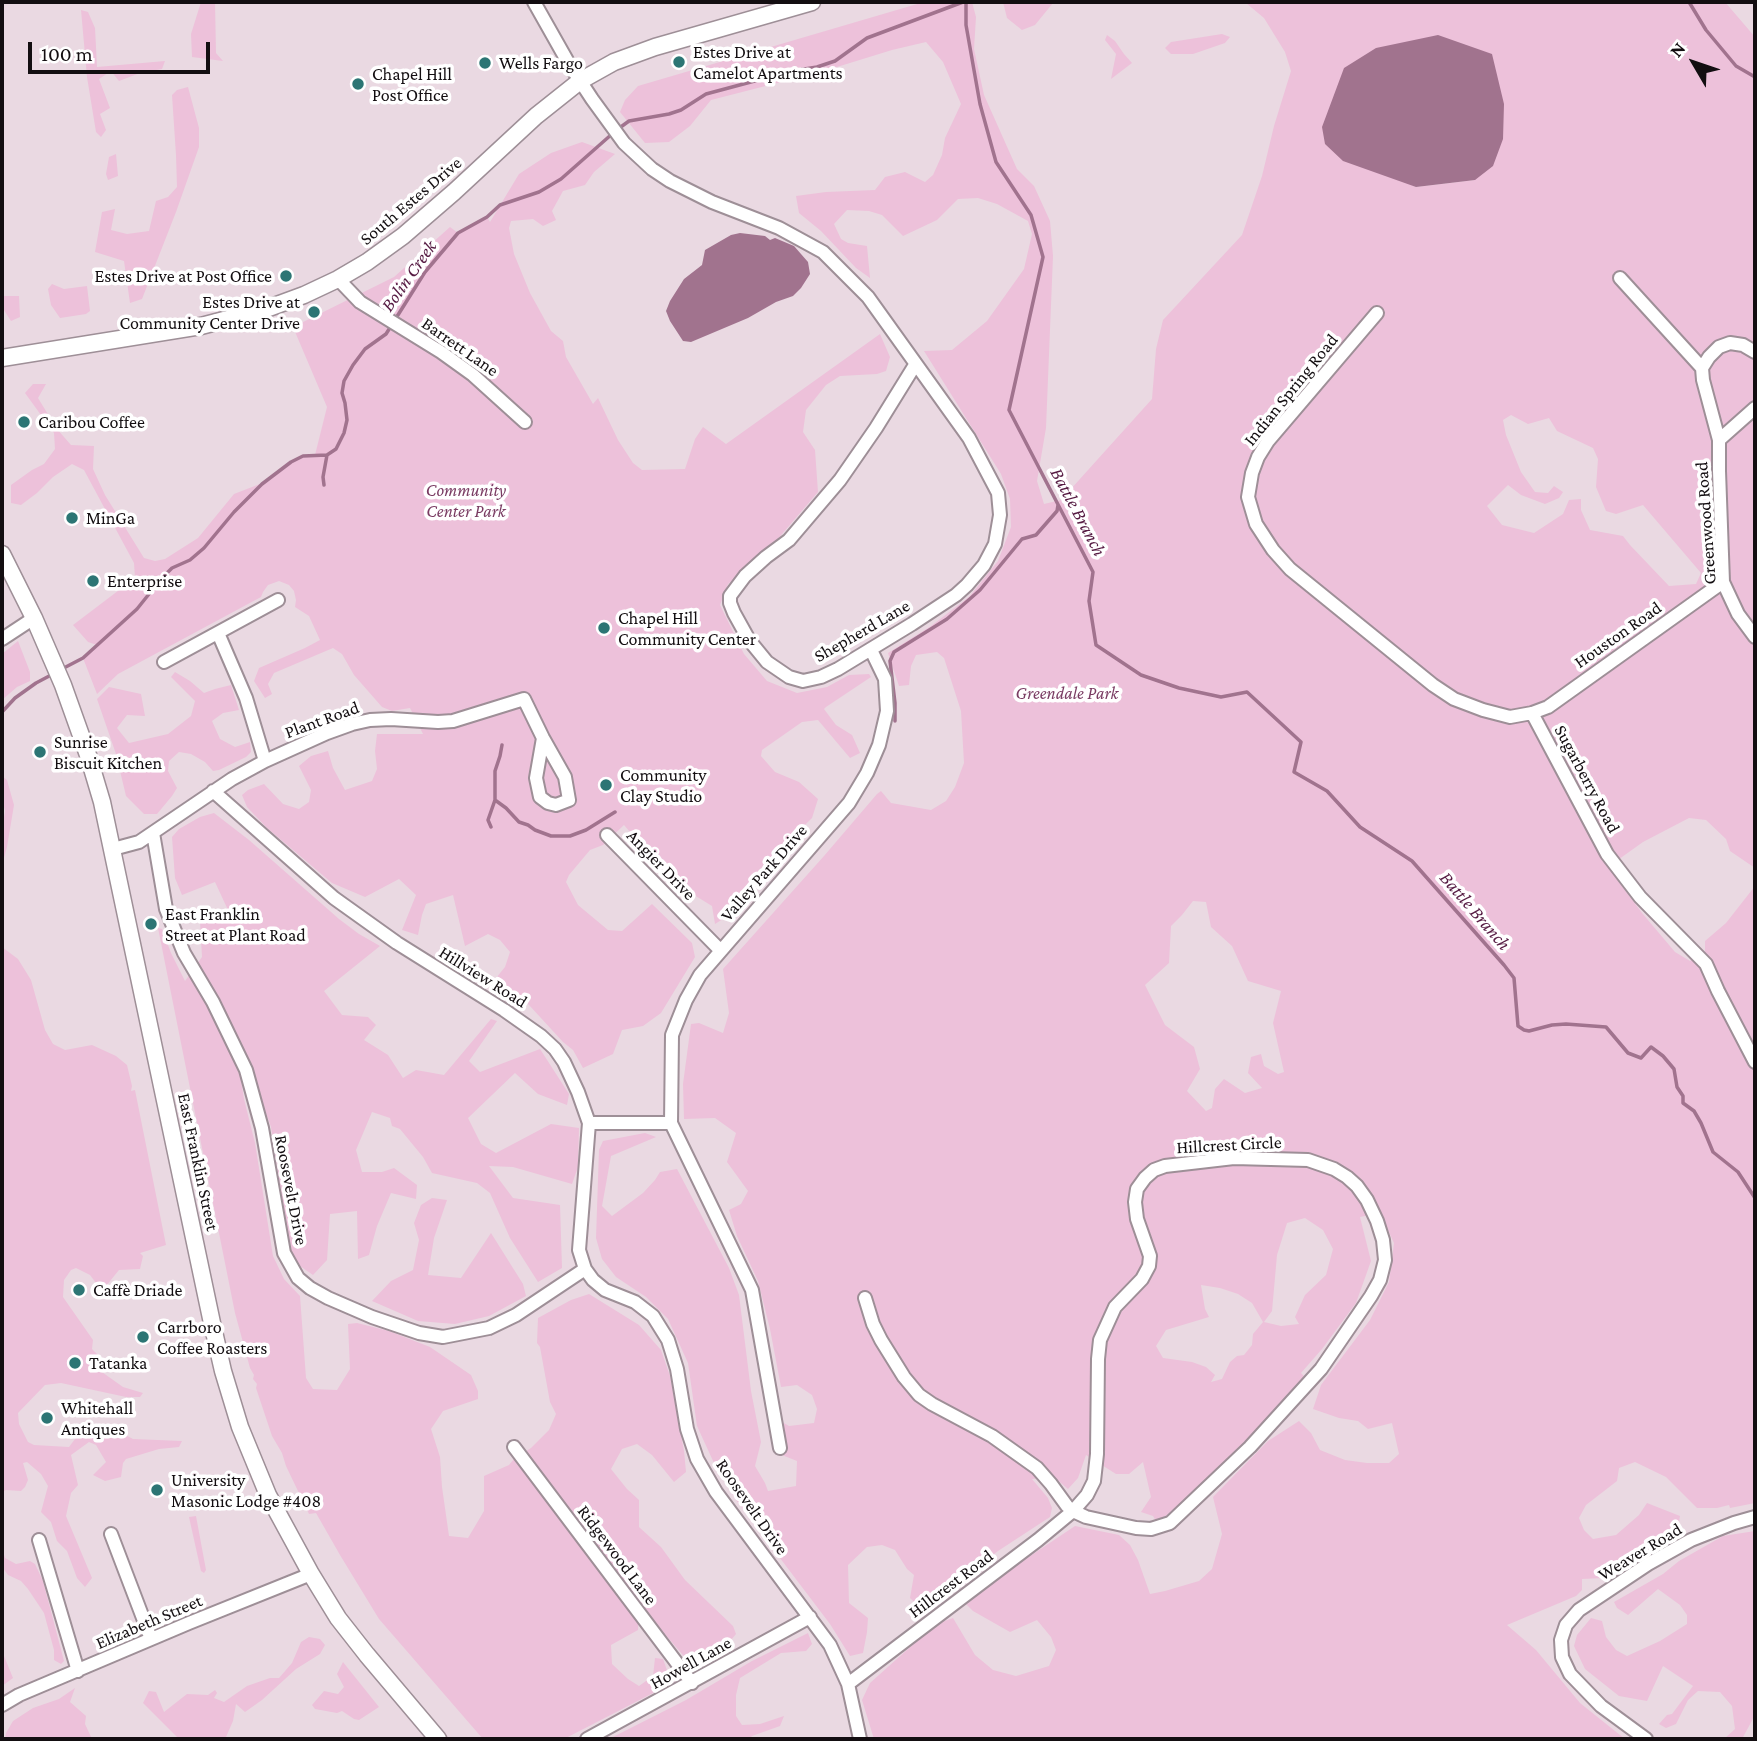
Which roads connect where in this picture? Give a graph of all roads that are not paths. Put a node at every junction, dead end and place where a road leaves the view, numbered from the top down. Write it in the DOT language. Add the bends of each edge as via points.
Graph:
graph roads {
  1 [pos="534,2"];
  2 [pos="812,2"];
  3 [pos="580,81"];
  4 [pos="1620,278"];
  5 [pos="338,279"];
  6 [pos="1377,313"];
  7 [pos="1755,352"];
  8 [pos="2,358"];
  9 [pos="915,365"];
  10 [pos="1703,368"];
  11 [pos="1755,408"];
  12 [pos="525,422"];
  13 [pos="1719,440"];
  14 [pos="1248,497"];
  15 [pos="2,554"];
  16 [pos="1723,582"];
  17 [pos="278,600"];
  18 [pos="37,625"];
  19 [pos="218,633"];
  20 [pos="1755,638"];
  21 [pos="2,639"];
  22 [pos="871,650"];
  23 [pos="164,662"];
  24 [pos="1532,713"];
  25 [pos="543,738"];
  26 [pos="265,761"];
  27 [pos="213,792"];
  28 [pos="153,833"];
  29 [pos="607,835"];
  30 [pos="113,849"];
  31 [pos="720,950"];
  32 [pos="1755,1062"];
  33 [pos="589,1123"];
  34 [pos="671,1123"];
  35 [pos="585,1269"];
  36 [pos="865,1298"];
  37 [pos="514,1447"];
  38 [pos="780,1448"];
  39 [pos="1073,1511"];
  40 [pos="1755,1517"];
  41 [pos="111,1534"];
  42 [pos="39,1540"];
  43 [pos="311,1574"];
  44 [pos="810,1617"];
  45 [pos="152,1639"];
  46 [pos="78,1671"];
  47 [pos="692,1682"];
  48 [pos="848,1684"];
  49 [pos="2,1704"];
  50 [pos="438,1739"];
  51 [pos="587,1739"];
  52 [pos="860,1739"];
  53 [pos="1646,1739"];
  1 -- 3 [label="street, Shepherd Lane"];
  2 -- 3 [label="main road, South Estes Drive" via="614,61"];
  3 -- 5 [label="main road, South Estes Drive" via="429,215"];
  3 -- 9 [label="street, Shepherd Lane" via="624,143 652,169 823,252 868,297"];
  4 -- 10 [label="street"];
  5 -- 8 [label="main road, South Estes Drive" via="232,319"];
  5 -- 12 [label="street, Barrett Lane" via="360,302 473,375"];
  6 -- 14 [label="street, Indian Spring Road" via="1268,442 1252,473"];
  7 -- 10 [label="street" via="1730,342 1718,347"];
  9 -- 22 [label="street, Shepherd Lane" via="969,438 994,484 1000,504 998,533 990,555 967,585"];
  9 -- 22 [label="street, Shepherd Lane" via="840,480 789,540 745,576 730,596 753,646 766,662 789,677 803,681 821,677"];
  10 -- 13 [label="street, Greenwood Road"];
  11 -- 13 [label="street, Greenwood Road"];
  13 -- 16 [label="street, Greenwood Road"];
  14 -- 24 [label="street, Sugarberry Road" via="1256,524 1290,569 1433,685 1483,710 1510,717"];
  15 -- 18 [label="main road, East Franklin Street"];
  16 -- 20 [label="street, Greenwood Road"];
  16 -- 24 [label="street, Houston Road" via="1548,707"];
  17 -- 19 [label="street"];
  18 -- 21 [label="street"];
  18 -- 30 [label="main road, East Franklin Street" via="96,781"];
  19 -- 23 [label="street"];
  19 -- 26 [label="street" via="246,698"];
  22 -- 31 [label="street, Valley Park Drive" via="885,679 887,711 880,745 867,773 849,803"];
  24 -- 32 [label="street, Sugarberry Road" via="1607,853 1640,897 1706,964"];
  25 -- 25 [label="street, Plant Road" via="536,778 540,797 556,805 569,800 565,776"];
  25 -- 26 [label="street, Plant Road" via="524,699 453,721 391,719 352,724"];
  26 -- 27 [label="street, Plant Road"];
  27 -- 28 [label="street, Plant Road"];
  27 -- 33 [label="street, Hillview Road" via="334,898 541,1036 564,1062"];
  28 -- 30 [label="street, Plant Road"];
  28 -- 35 [label="street, Roosevelt Drive" via="166,909 246,1070 262,1128 284,1253 298,1278 328,1298 372,1317 443,1337 489,1328"];
  29 -- 31 [label="street, Angier Drive"];
  30 -- 43 [label="main road, East Franklin Street" via="223,1371 268,1495"];
  31 -- 34 [label="street, Valley Park Drive" via="700,975 672,1035"];
  33 -- 34 [label="street"];
  33 -- 35 [label="street, Hillview Road" via="579,1250"];
  34 -- 38 [label="street, Valley Park Drive" via="752,1290"];
  35 -- 44 [label="street, Roosevelt Drive" via="605,1290 653,1316 668,1340 677,1369 697,1459 716,1492"];
  36 -- 39 [label="street" via="881,1340 919,1395 992,1436 1037,1468"];
  37 -- 47 [label="street, Ridgewood Lane"];
  39 -- 39 [label="street, Hillcrest Circle" via="1094,1481 1101,1340 1115,1307 1149,1266 1135,1202 1145,1178 1165,1166 1234,1158 1308,1160 1347,1177 1372,1210 1385,1260 1371,1296 1321,1369 1250,1447 1170,1523 1136,1528"];
  39 -- 48 [label="street, Hillcrest Road"];
  40 -- 53 [label="street, Weaver Road" via="1734,1522 1648,1564 1579,1610 1566,1625 1562,1657 1570,1674 1601,1706"];
  41 -- 45 [label="street"];
  42 -- 46 [label="street"];
  43 -- 45 [label="street, Elizabeth Street"];
  43 -- 50 [label="main road, East Franklin Street" via="338,1618"];
  44 -- 47 [label="street, Howell Lane"];
  44 -- 48 [label="street, Roosevelt Drive"];
  45 -- 46 [label="street, Elizabeth Street"];
  46 -- 49 [label="street, Elizabeth Street"];
  47 -- 51 [label="street, Howell Lane"];
  48 -- 52 [label="street, Roosevelt Drive"];
}
